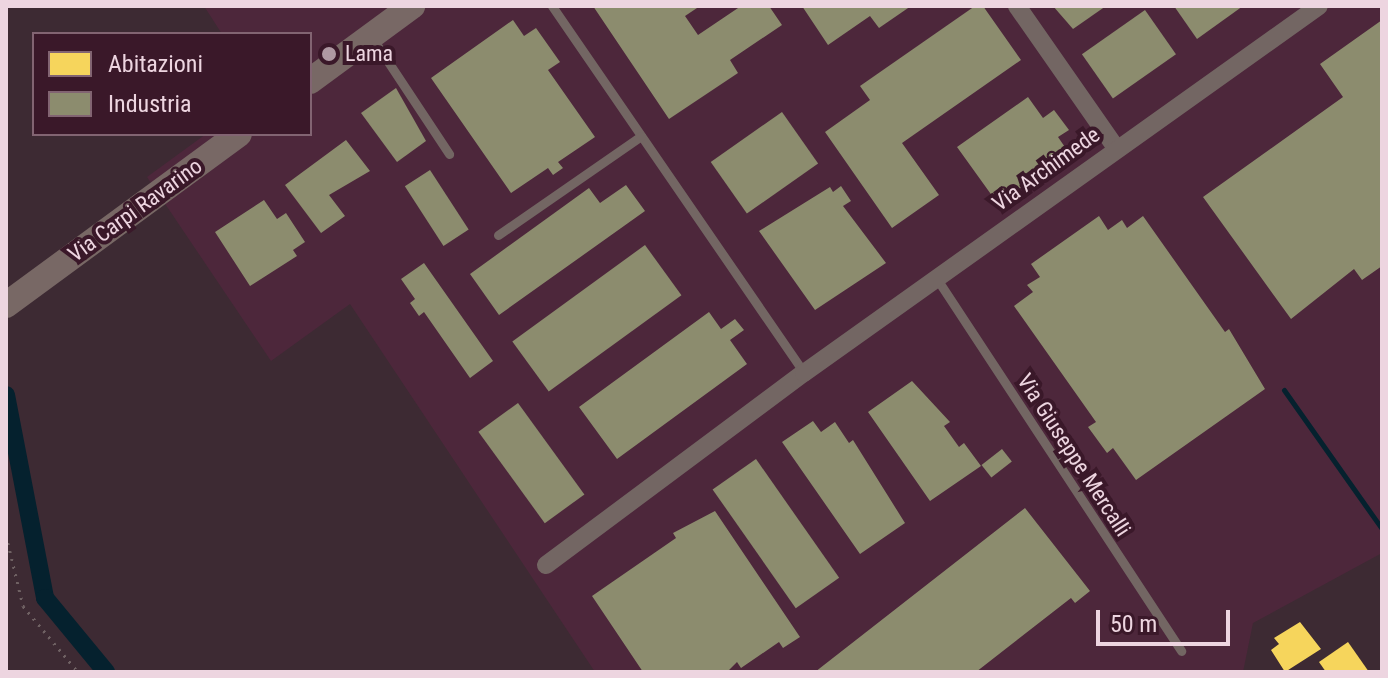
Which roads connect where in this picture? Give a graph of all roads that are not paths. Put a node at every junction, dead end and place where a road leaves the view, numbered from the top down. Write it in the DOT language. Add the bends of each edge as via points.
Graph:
graph roads {
  1 [pos="412,6"];
  2 [pos="552,6"];
  3 [pos="1017,6"];
  4 [pos="1319,6"];
  5 [pos="371,37"];
  6 [pos="312,80"];
  7 [pos="236,136"];
  8 [pos="641,136"];
  9 [pos="1116,148"];
  10 [pos="449,154"];
  11 [pos="498,235"];
  12 [pos="937,279"];
  13 [pos="6,305"];
  14 [pos="804,373"];
  15 [pos="546,565"];
  16 [pos="1181,651"];
  1 -- 5 [label="main road"];
  2 -- 8 [label="lane"];
  3 -- 9 [label="street"];
  4 -- 9 [label="street, Via Archimede"];
  5 -- 6 [label="main road"];
  5 -- 10 [label="lane"];
  7 -- 13 [label="main road, Via Carpi Ravarino"];
  8 -- 11 [label="lane"];
  8 -- 14 [label="lane"];
  9 -- 12 [label="street, Via Archimede"];
  12 -- 14 [label="street, Via Archimede"];
  12 -- 16 [label="lane, Via Giuseppe Mercalli"];
  14 -- 15 [label="street, Via Archimede"];
}
